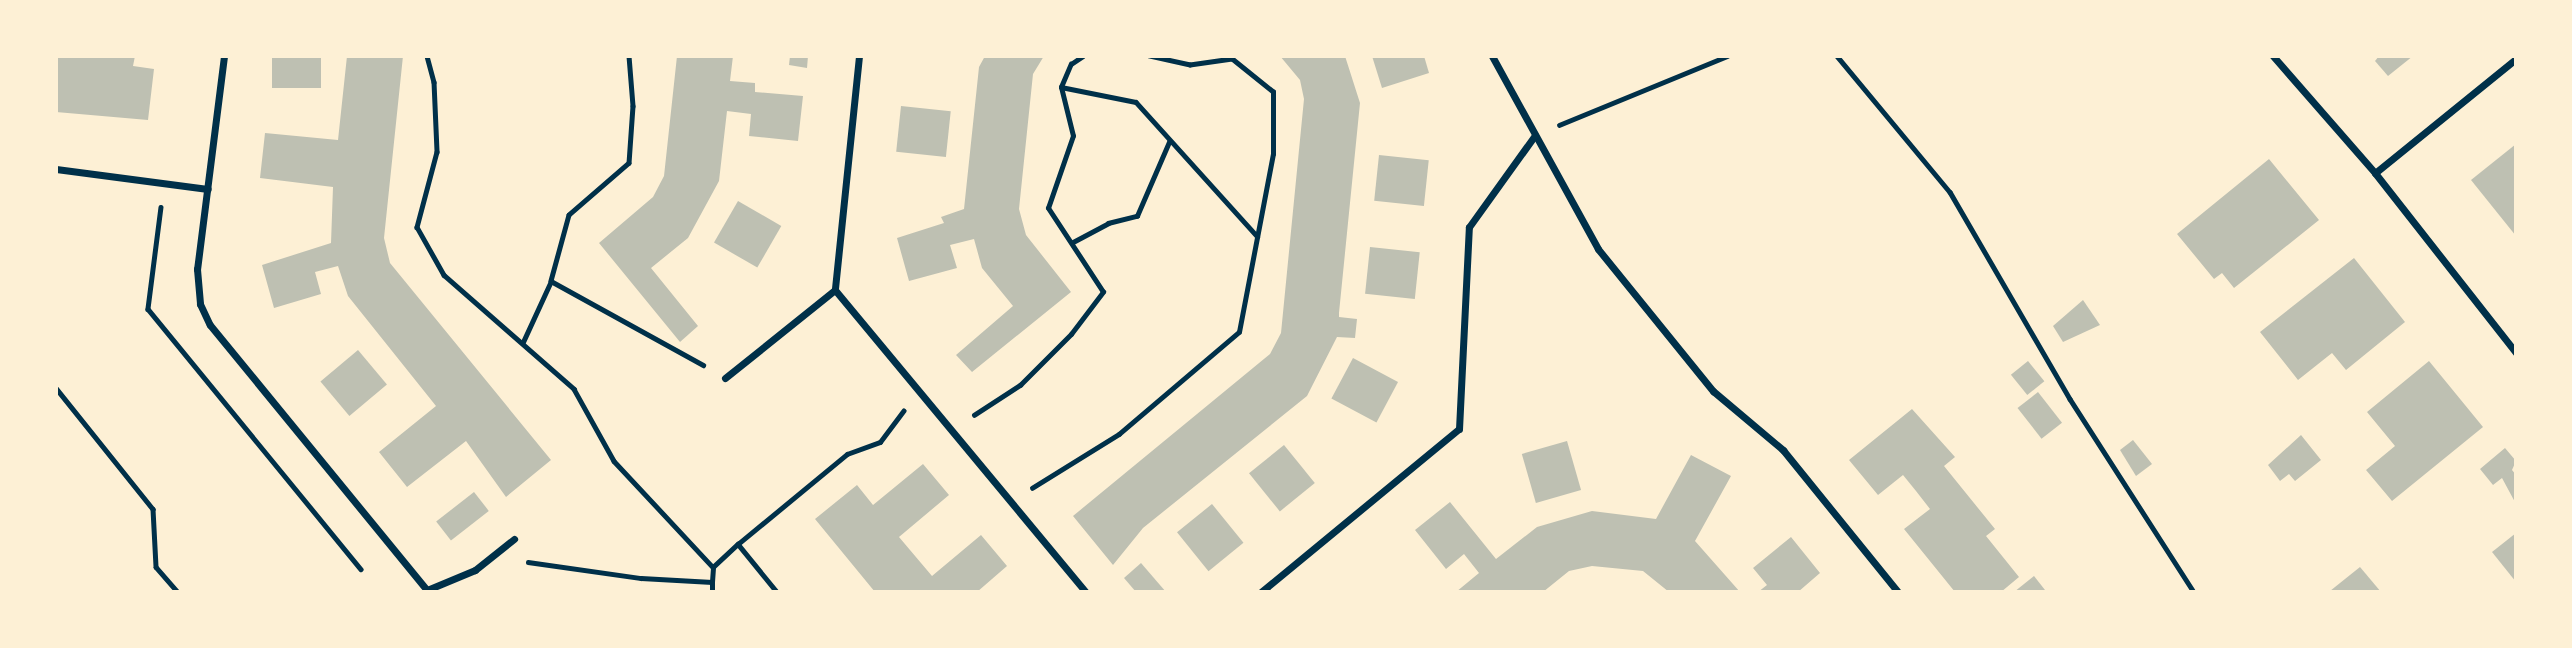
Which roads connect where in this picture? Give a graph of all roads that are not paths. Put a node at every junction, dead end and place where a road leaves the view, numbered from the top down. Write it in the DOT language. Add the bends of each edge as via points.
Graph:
graph roads {
  1 [pos="224,56"];
  2 [pos="859,56"];
  3 [pos="1492,56"];
  4 [pos="2273,56"];
  5 [pos="2516,59"];
  6 [pos="1535,135"];
  7 [pos="56,169"];
  8 [pos="2375,173"];
  9 [pos="208,189"];
  10 [pos="835,290"];
  11 [pos="2516,353"];
  12 [pos="725,378"];
  13 [pos="514,539"];
  14 [pos="1086,592"];
  15 [pos="1261,592"];
  16 [pos="1898,592"];
  1 -- 9 [label="street"];
  2 -- 10 [label="street"];
  3 -- 6 [label="street"];
  4 -- 8 [label="street"];
  5 -- 8 [label="street"];
  6 -- 15 [label="street" via="1469,227 1459,429"];
  6 -- 16 [label="street" via="1598,249 1713,391 1783,450"];
  7 -- 9 [label="street"];
  8 -- 11 [label="street"];
  9 -- 13 [label="street" via="197,268 200,303 210,325 427,590 492,557"];
  10 -- 12 [label="street"];
  10 -- 14 [label="street"];
}
